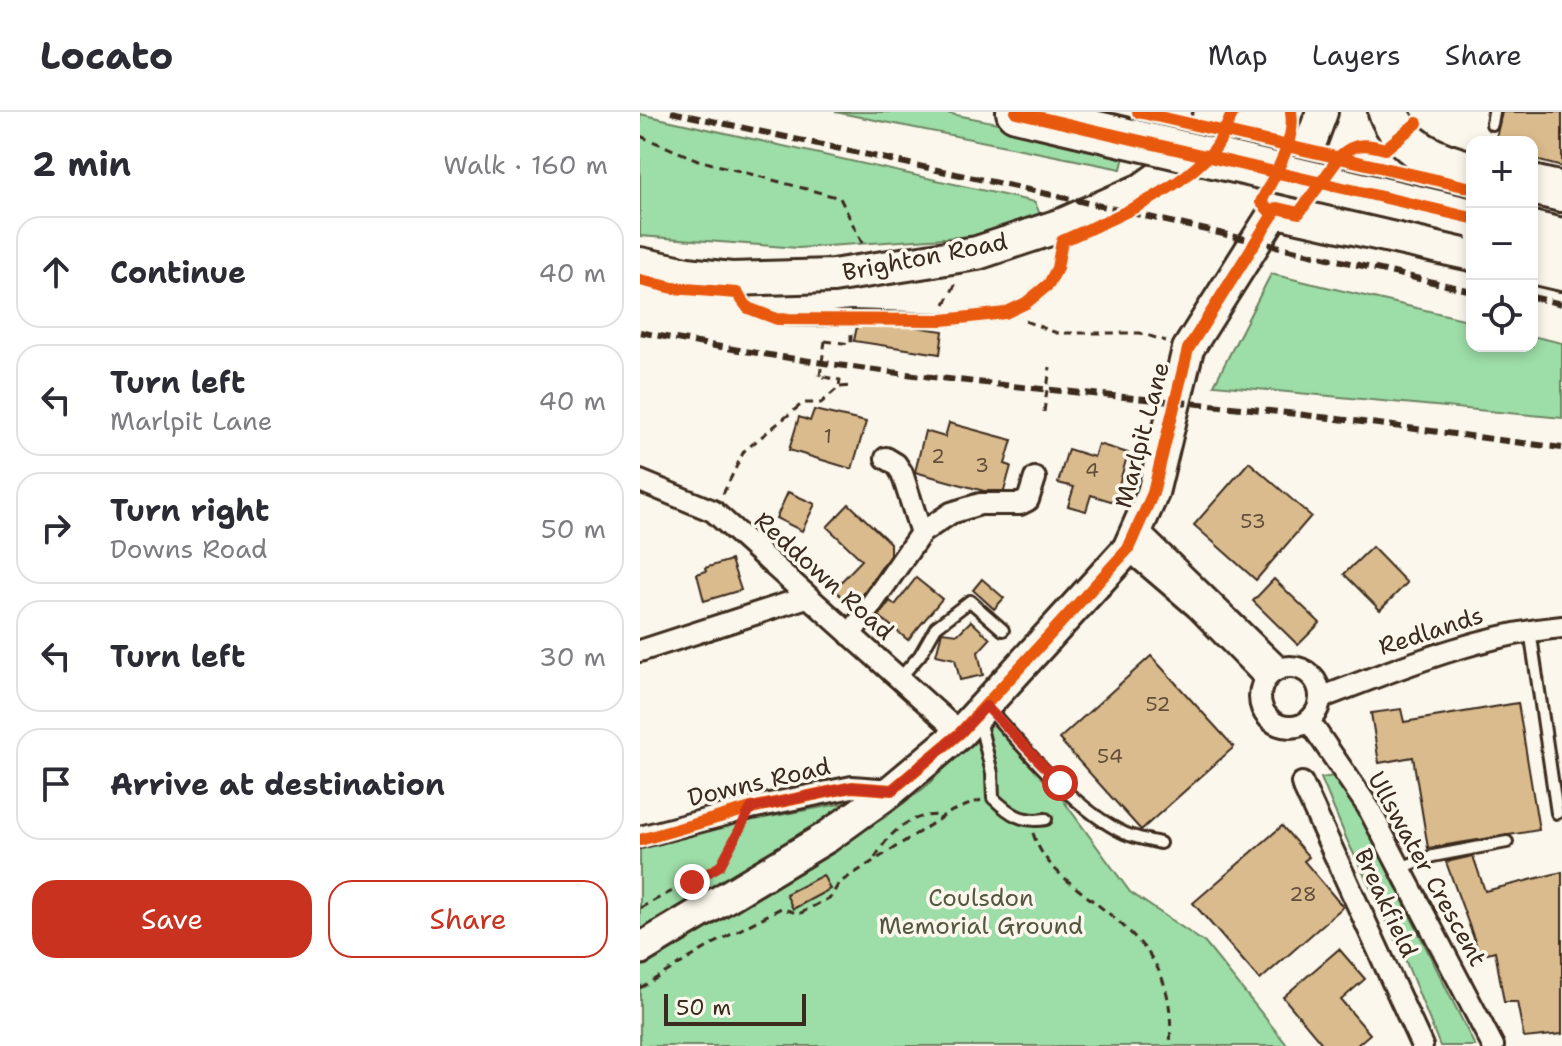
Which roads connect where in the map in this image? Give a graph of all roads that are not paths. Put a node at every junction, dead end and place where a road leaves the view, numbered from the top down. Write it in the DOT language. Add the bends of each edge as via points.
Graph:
graph roads {
  1 [pos="1016,112"];
  2 [pos="1213,112"];
  3 [pos="1322,112"];
  4 [pos="1388,112"];
  5 [pos="1466,170"];
  6 [pos="1538,186"];
  7 [pos="1562,192"];
  8 [pos="1277,208"];
  9 [pos="1466,217"];
  10 [pos="1538,232"];
  11 [pos="1064,233"];
  12 [pos="1562,238"];
  13 [pos="1466,250"];
  14 [pos="640,264"];
  15 [pos="1538,265"];
  16 [pos="1562,271"];
  17 [pos="734,286"];
  18 [pos="886,458"];
  19 [pos="1035,478"];
  20 [pos="640,481"];
  21 [pos="921,533"];
  22 [pos="1133,540"];
  23 [pos="807,597"];
  24 [pos="1562,627"];
  25 [pos="1003,630"];
  26 [pos="1530,630"];
  27 [pos="850,635"];
  28 [pos="640,651"];
  29 [pos="1273,674"];
  30 [pos="899,679"];
  31 [pos="1320,698"];
  32 [pos="974,718"];
  33 [pos="1309,721"];
  34 [pos="1302,783"];
  35 [pos="892,790"];
  36 [pos="1557,813"];
  37 [pos="1046,819"];
  38 [pos="641,838"];
  39 [pos="1507,842"];
  40 [pos="1160,843"];
  41 [pos="1400,868"];
  42 [pos="640,949"];
  43 [pos="1422,1046"];
  44 [pos="1493,1046"];
  1 -- 9 [label="highway, bridge"];
  2 -- 11 [label="main road, Brighton Road" via="1199,138 1170,170"];
  3 -- 8 [label="main road, Marlpit Lane" via="1304,161"];
  4 -- 5 [label="highway" via="1401,137 1423,154"];
  6 -- 7 [label="highway"];
  8 -- 13 [label="highway"];
  8 -- 22 [label="main road, Marlpit Lane" via="1188,349 1153,493"];
  10 -- 12 [label="highway"];
  11 -- 17 [label="main road, Brighton Road" via="964,255"];
  11 -- 17 [label="lane" via="1049,284 1005,313 943,320 777,319 748,308"];
  14 -- 17 [label="main road, Brighton Road"];
  15 -- 16 [label="highway"];
  18 -- 21 [label="street" via="902,473"];
  19 -- 21 [label="street" via="1028,500 1020,504 980,504 951,513"];
  20 -- 23 [label="street, Reddown Road" via="713,511"];
  21 -- 27 [label="street"];
  22 -- 29 [label="street" via="1197,608"];
  22 -- 32 [label="main road, Marlpit Lane"];
  23 -- 27 [label="street, Reddown Road"];
  23 -- 28 [label="street"];
  24 -- 26 [label="street, Redlands"];
  25 -- 30 [label="lane" via="970,601 936,627"];
  26 -- 31 [label="street, Redlands" via="1439,654"];
  26 -- 36 [label="lane"];
  27 -- 30 [label="street, Reddown Road"];
  29 -- 31 [label="street" via="1299,669 1308,673"];
  29 -- 33 [label="street" via="1260,697 1266,715 1282,726"];
  30 -- 32 [label="street, Reddown Road"];
  31 -- 33 [label="street"];
  32 -- 35 [label="main road, Marlpit Lane"];
  32 -- 37 [label="lane" via="992,773 993,798 1029,822"];
  32 -- 40 [label="lane" via="1027,751 1091,811 1125,834"];
  33 -- 41 [label="street, Ullswater Crescent" via="1368,807"];
  34 -- 43 [label="street, Breakfield"];
  35 -- 38 [label="street, Downs Road" via="852,787"];
  35 -- 42 [label="main road, Marlpit Lane" via="827,837"];
  39 -- 41 [label="lane"];
  41 -- 44 [label="street, Ullswater Crescent"];
}
